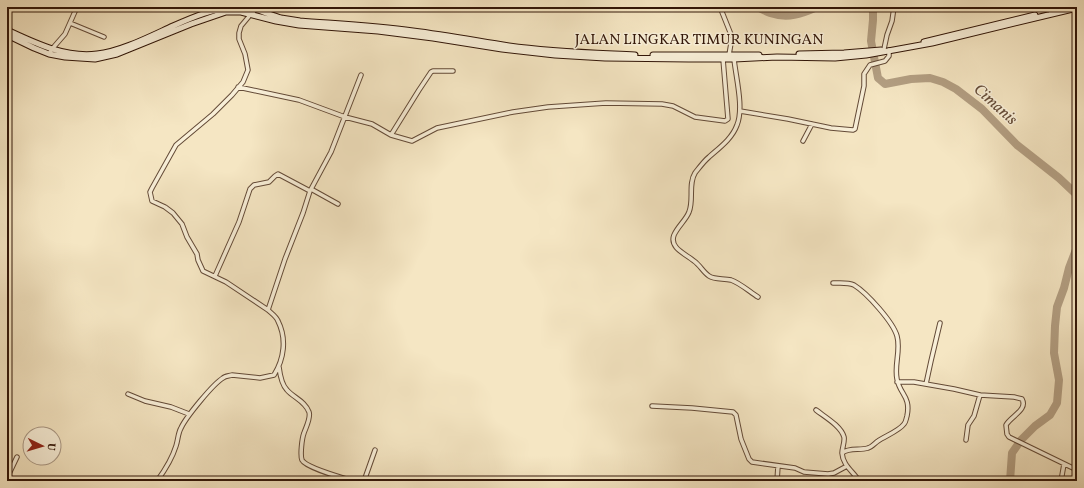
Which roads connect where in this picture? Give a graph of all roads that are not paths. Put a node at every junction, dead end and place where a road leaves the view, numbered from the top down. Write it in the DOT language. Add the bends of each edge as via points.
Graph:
graph roads {
  1 [pos="77,7"];
  2 [pos="720,7"];
  3 [pos="894,7"];
  4 [pos="1066,7"];
  5 [pos="257,8"];
  6 [pos="1077,8"];
  7 [pos="250,14"];
  8 [pos="70,23"];
  9 [pos="7,30"];
  10 [pos="7,35"];
  11 [pos="104,37"];
  12 [pos="885,50"];
  13 [pos="51,51"];
  14 [pos="865,53"];
  15 [pos="729,55"];
  16 [pos="722,59"];
  17 [pos="734,59"];
  18 [pos="453,71"];
  19 [pos="361,75"];
  20 [pos="238,87"];
  21 [pos="740,111"];
  22 [pos="345,117"];
  23 [pos="812,124"];
  24 [pos="391,135"];
  25 [pos="803,141"];
  26 [pos="311,190"];
  27 [pos="338,204"];
  28 [pos="215,276"];
  29 [pos="833,283"];
  30 [pos="758,297"];
  31 [pos="268,310"];
  32 [pos="940,324"];
  33 [pos="279,367"];
  34 [pos="897,382"];
  35 [pos="926,384"];
  36 [pos="128,394"];
  37 [pos="980,395"];
  38 [pos="652,406"];
  39 [pos="816,410"];
  40 [pos="189,414"];
  41 [pos="966,440"];
  42 [pos="375,450"];
  43 [pos="842,453"];
  44 [pos="17,457"];
  45 [pos="1064,464"];
  46 [pos="778,466"];
  47 [pos="847,466"];
  48 [pos="1077,470"];
  49 [pos="7,478"];
  50 [pos="157,481"];
  51 [pos="353,481"];
  52 [pos="364,481"];
  53 [pos="777,481"];
  54 [pos="859,481"];
  55 [pos="1061,481"];
  1 -- 8 [label="street"];
  2 -- 15 [label="street" via="732,37"];
  3 -- 12 [label="street"];
  4 -- 12 [label="main road, JALAN LINGKAR TIMUR KUNINGAN"];
  5 -- 7 [label="street"];
  5 -- 13 [label="main road, JALAN LINGKAR TIMUR KUNINGAN" via="236,7 217,10 114,50 97,54"];
  5 -- 15 [label="main road, JALAN LINGKAR TIMUR KUNINGAN" via="282,18 414,31 510,46 644,55"];
  6 -- 12 [label="main road" via="932,43"];
  7 -- 13 [label="main road, JALAN LINGKAR TIMUR KUNINGAN" via="233,12 218,15 106,57 65,58"];
  7 -- 16 [label="main road, JALAN LINGKAR TIMUR KUNINGAN" via="299,25 432,38 555,55"];
  7 -- 20 [label="street" via="238,33 248,70"];
  8 -- 11 [label="street"];
  8 -- 13 [label="street" via="65,34"];
  9 -- 13 [label="main road, JALAN LINGKAR TIMUR KUNINGAN"];
  10 -- 13 [label="main road, JALAN LINGKAR TIMUR KUNINGAN" via="34,48"];
  12 -- 14 [label="main road, JALAN LINGKAR TIMUR KUNINGAN"];
  12 -- 23 [label="street" via="885,61 870,65 864,74 855,129"];
  14 -- 15 [label="main road, JALAN LINGKAR TIMUR KUNINGAN"];
  14 -- 17 [label="main road, JALAN LINGKAR TIMUR KUNINGAN" via="835,58"];
  16 -- 17 [label="main road, JALAN LINGKAR TIMUR KUNINGAN"];
  16 -- 24 [label="street" via="728,119 726,121 695,117 676,106 606,103 513,112 436,128 412,141"];
  17 -- 21 [label="street"];
  18 -- 24 [label="street" via="432,72"];
  19 -- 22 [label="street"];
  20 -- 22 [label="street" via="299,100"];
  20 -- 28 [label="street" via="213,114 176,145 150,192 152,201 173,213 182,224 203,270"];
  21 -- 23 [label="street"];
  21 -- 30 [label="street" via="737,126 731,135 694,174 689,213 673,240 678,250 694,260 711,278 734,281"];
  22 -- 24 [label="street" via="372,124"];
  22 -- 26 [label="street" via="331,152"];
  23 -- 25 [label="street"];
  26 -- 27 [label="street"];
  26 -- 28 [label="street" via="278,174 269,182 254,185"];
  26 -- 31 [label="street"];
  28 -- 31 [label="street"];
  29 -- 34 [label="street" via="854,285 890,322 897,336"];
  31 -- 33 [label="street" via="278,320 282,332 284,343"];
  32 -- 35 [label="street"];
  33 -- 40 [label="street" via="274,375 260,378 232,375 224,377"];
  33 -- 51 [label="street" via="287,390 300,400 310,414 304,434 302,460 318,470"];
  34 -- 35 [label="street"];
  34 -- 43 [label="street" via="908,405 904,424 869,448"];
  35 -- 37 [label="street"];
  36 -- 40 [label="street"];
  37 -- 41 [label="street" via="968,425"];
  37 -- 45 [label="street" via="1022,398 1023,406 1006,425 1007,434"];
  38 -- 46 [label="street" via="733,412 750,461"];
  39 -- 43 [label="street" via="835,424 842,433"];
  40 -- 50 [label="street" via="180,428 171,460"];
  42 -- 52 [label="street"];
  43 -- 47 [label="street" via="842,459"];
  44 -- 49 [label="street"];
  45 -- 48 [label="street"];
  45 -- 55 [label="street"];
  46 -- 47 [label="street" via="828,474"];
  46 -- 53 [label="street"];
  47 -- 54 [label="street"];
}
